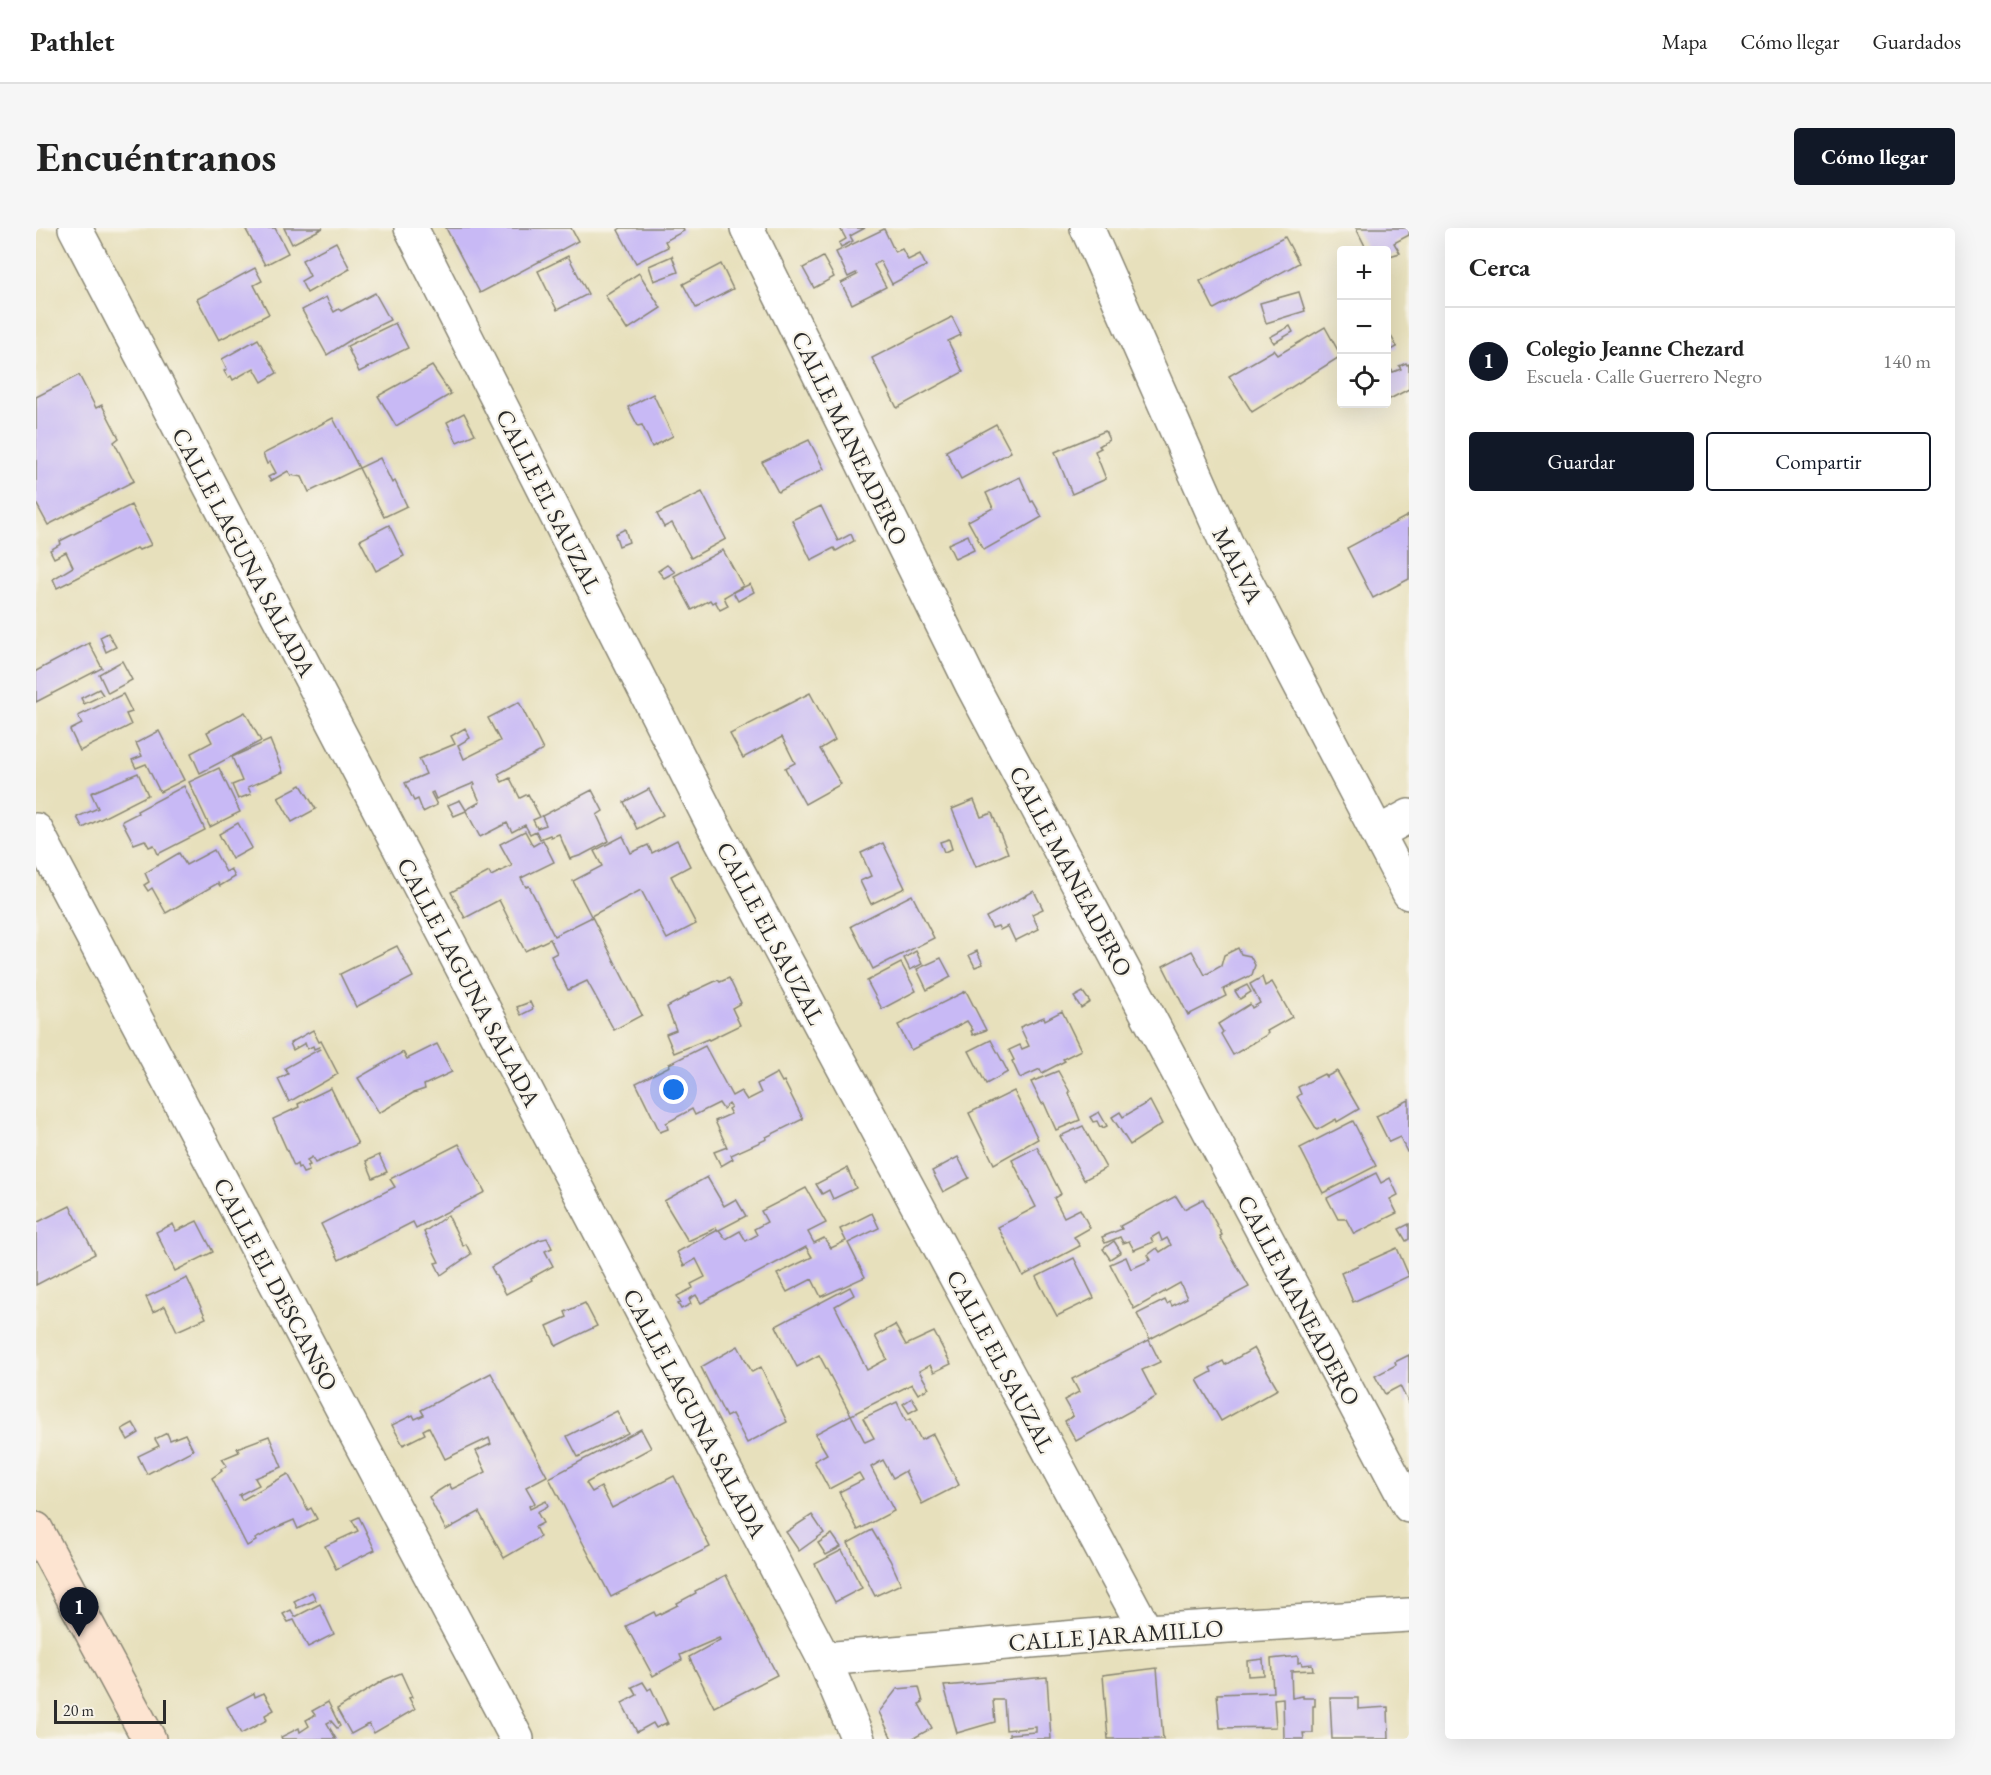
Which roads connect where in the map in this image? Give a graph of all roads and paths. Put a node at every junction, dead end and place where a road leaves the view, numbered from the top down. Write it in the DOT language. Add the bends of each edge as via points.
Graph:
graph roads {
  1 [pos="75,228"];
  2 [pos="411,228"];
  3 [pos="747,228"];
  4 [pos="1087,228"];
  5 [pos="1409,816"];
  6 [pos="36,830"];
  7 [pos="1378,833"];
  8 [pos="1409,892"];
  9 [pos="1409,1506"];
  10 [pos="36,1529"];
  11 [pos="1409,1615"];
  12 [pos="1146,1631"];
  13 [pos="824,1659"];
  14 [pos="149,1739"];
  15 [pos="517,1739"];
  16 [pos="858,1739"];
  1 -- 13 [label="street, CALLE LAGUNA SALADA"];
  2 -- 12 [label="street, CALLE EL SAUZAL" via="712,824"];
  3 -- 9 [label="street, CALLE MANEADERO" via="972,685"];
  4 -- 7 [label="street, MALVA" via="1228,547"];
  5 -- 7 [label="street"];
  6 -- 15 [label="street, CALLE EL DESCANSO"];
  7 -- 8 [label="street, MALVA"];
  10 -- 14 [label="street"];
  11 -- 12 [label="street, CALLE JARAMILLO"];
  12 -- 13 [label="street, CALLE JARAMILLO"];
  13 -- 16 [label="street, CALLE LAGUNA SALADA"];
}
